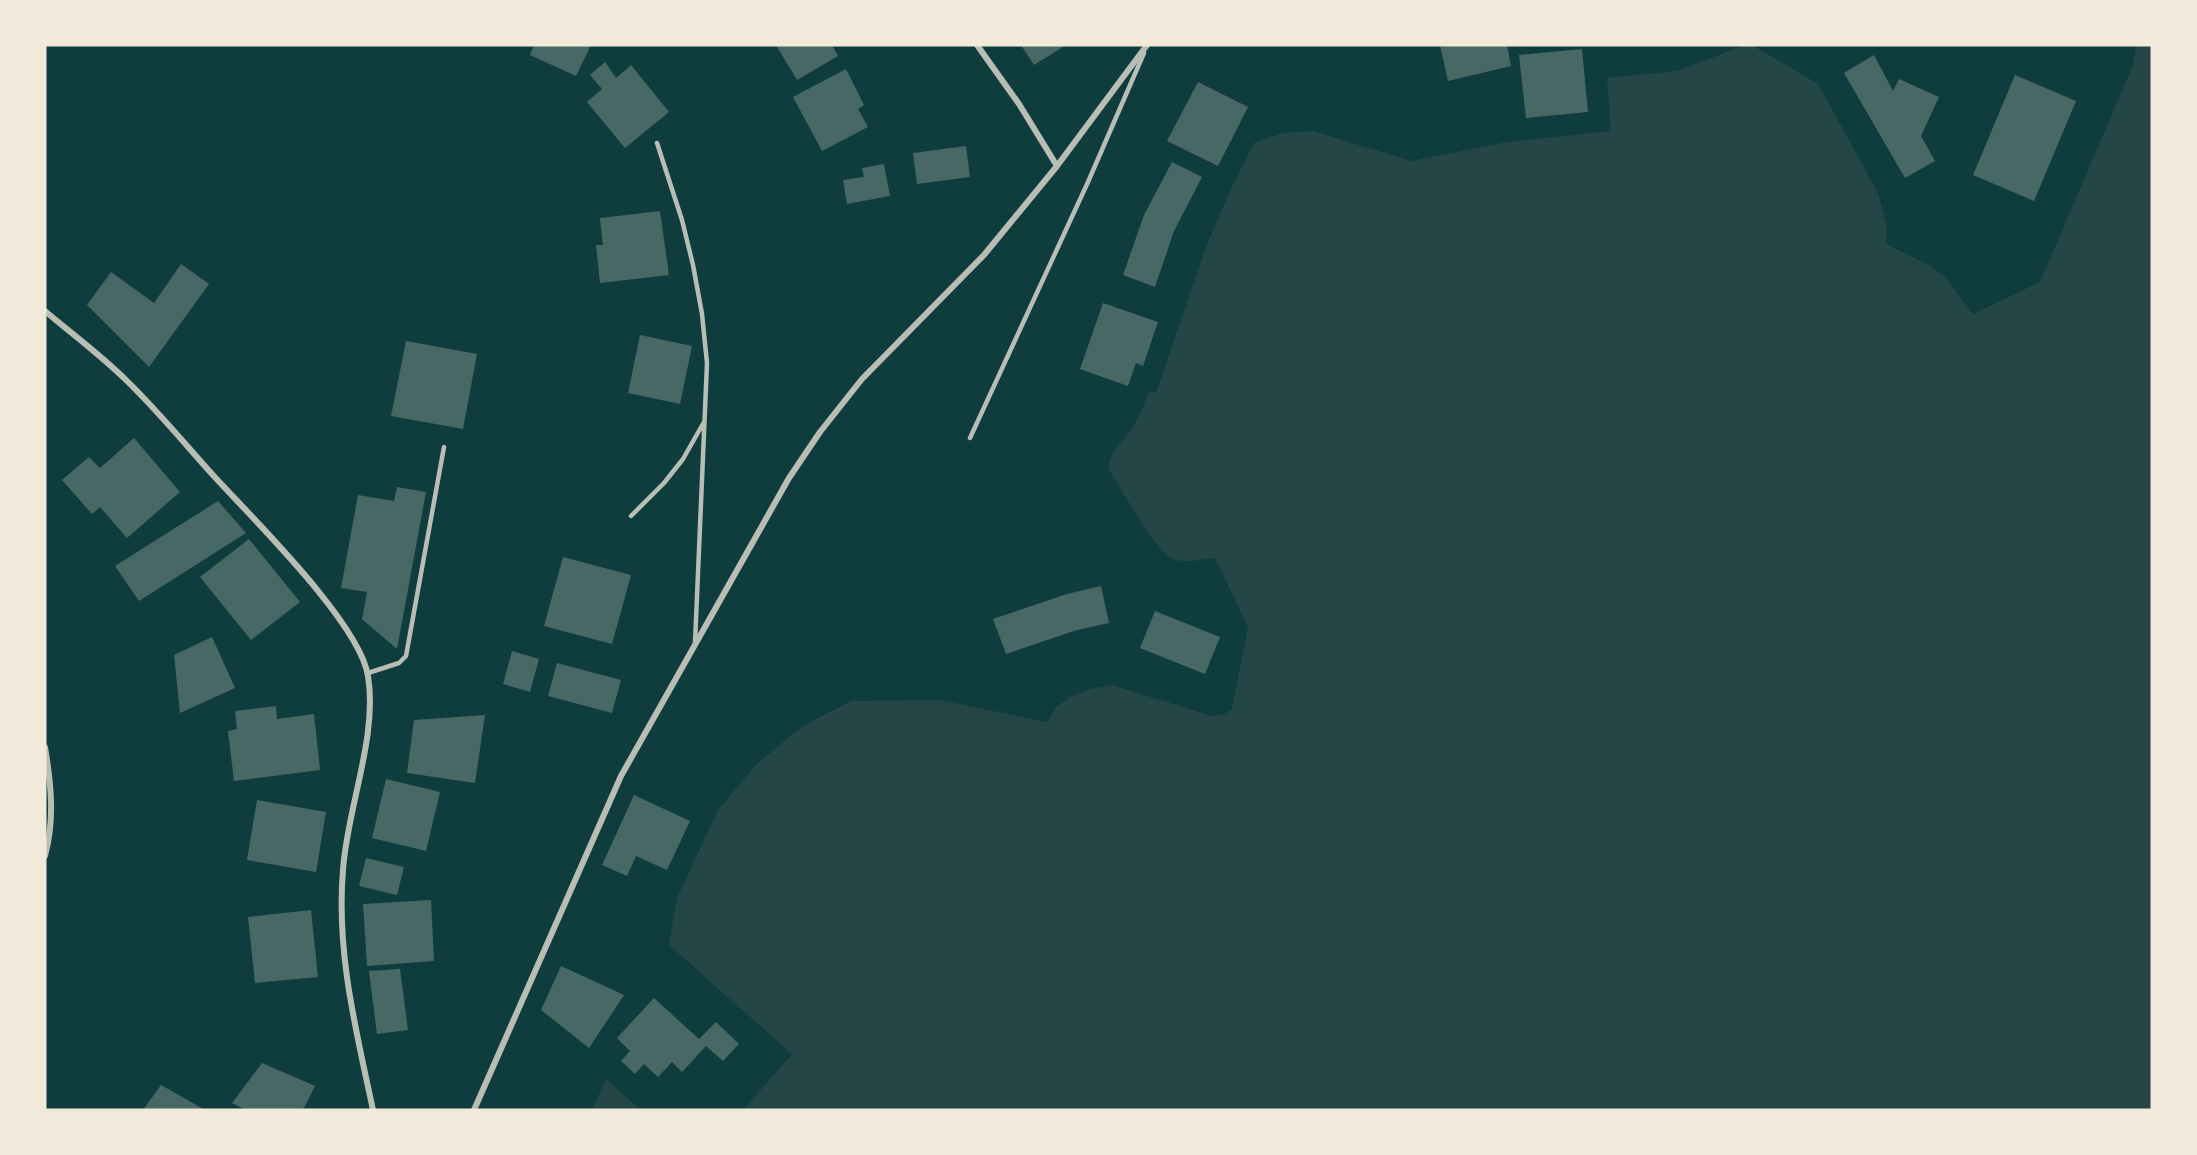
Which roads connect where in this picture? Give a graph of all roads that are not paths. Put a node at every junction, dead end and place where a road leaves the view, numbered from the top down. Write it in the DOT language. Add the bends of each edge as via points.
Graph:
graph roads {
  1 [pos="977,45"];
  2 [pos="1147,45"];
  3 [pos="657,143"];
  4 [pos="1057,166"];
  5 [pos="45,311"];
  6 [pos="706,419"];
  7 [pos="970,438"];
  8 [pos="444,447"];
  9 [pos="631,516"];
  10 [pos="695,648"];
  11 [pos="368,673"];
  12 [pos="45,747"];
  13 [pos="45,856"];
  14 [pos="373,1110"];
  15 [pos="474,1110"];
  1 -- 4 [label="street"];
  2 -- 4 [label="street"];
  2 -- 7 [label="lane"];
  3 -- 6 [label="lane" via="682,220 698,295 707,363"];
  4 -- 10 [label="street" via="984,255 862,379 820,432 789,478"];
  5 -- 11 [label="street" via="127,380 319,592 355,643"];
  6 -- 9 [label="lane" via="683,459"];
  6 -- 10 [label="lane"];
  8 -- 11 [label="lane" via="406,656 396,664"];
  10 -- 15 [label="street" via="621,776"];
  11 -- 14 [label="street" via="371,701 343,868 341,906 343,961"];
  12 -- 13 [label="street" via="51,817"];
}
